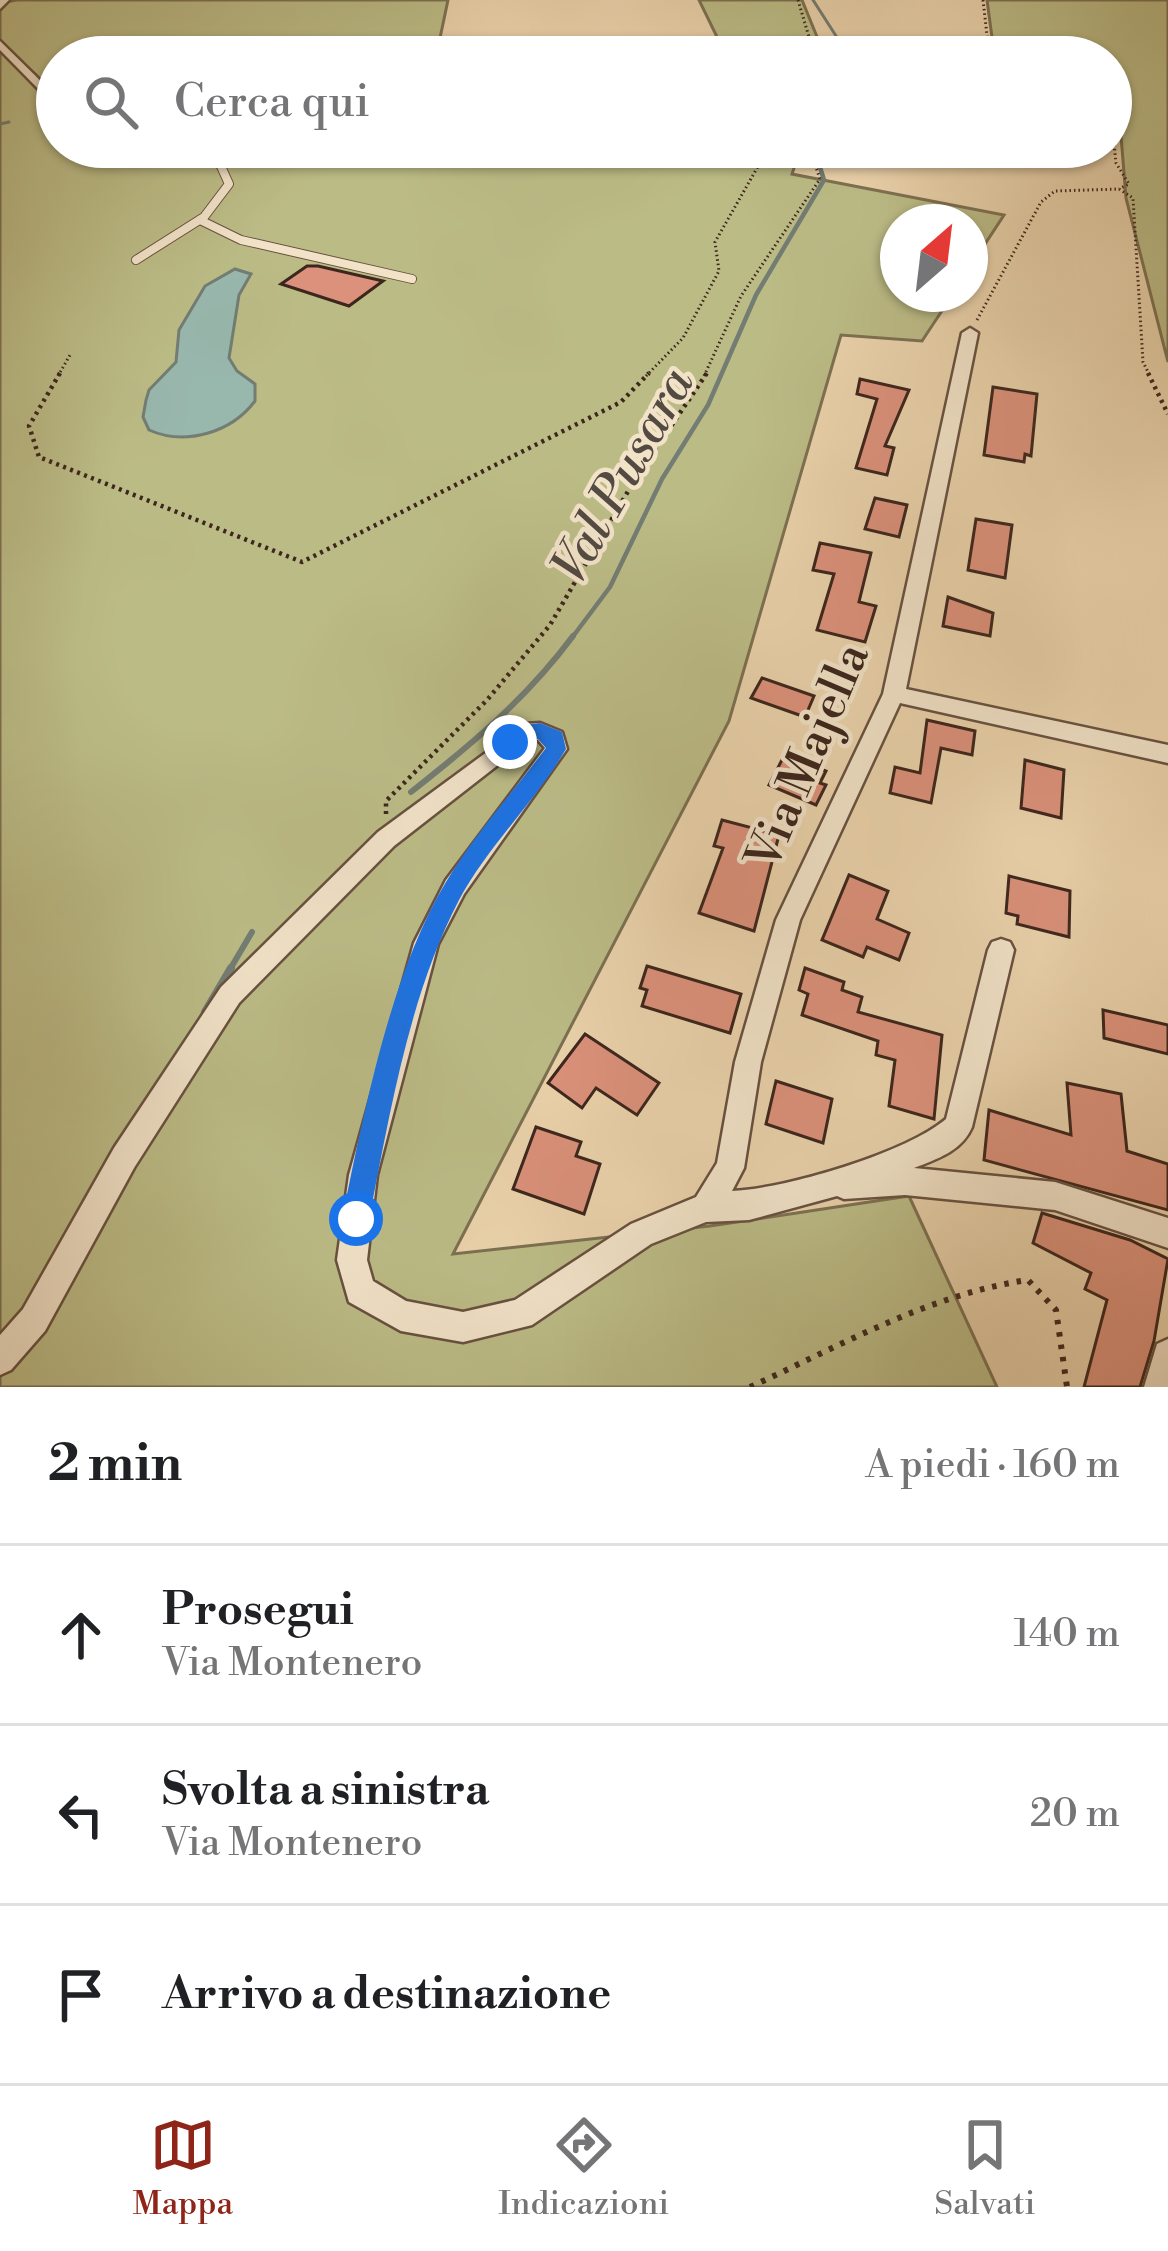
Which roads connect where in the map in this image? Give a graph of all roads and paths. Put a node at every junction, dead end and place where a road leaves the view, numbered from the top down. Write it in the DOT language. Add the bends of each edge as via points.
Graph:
graph roads {
  1 [pos="798,0"];
  2 [pos="983,0"];
  3 [pos="809,36"];
  4 [pos="987,36"];
  5 [pos="0,44"];
  6 [pos="36,82"];
  7 [pos="222,168"];
  8 [pos="757,168"];
  9 [pos="816,168"];
  10 [pos="1119,168"];
  11 [pos="1119,189"];
  12 [pos="200,220"];
  13 [pos="136,260"];
  14 [pos="412,279"];
  15 [pos="970,333"];
  16 [pos="70,355"];
  17 [pos="1168,415"];
  18 [pos="894,694"];
  19 [pos="1168,754"];
  20 [pos="386,838"];
  21 [pos="1001,950"];
  22 [pos="826,1186"];
  23 [pos="706,1207"];
  24 [pos="1168,1233"];
  25 [pos="1168,1354"];
  26 [pos="0,1359"];
  27 [pos="749,1387"];
  28 [pos="1067,1387"];
  29 [pos="1160,1387"];
  1 -- 3 [label="path"];
  2 -- 4 [label="path"];
  5 -- 6 [label="street"];
  7 -- 12 [label="lane" via="229,184"];
  8 -- 16 [label="path" via="715,242 718,272 683,338 621,402 302,562 39,457 29,425"];
  9 -- 20 [label="path" via="820,179 741,296 712,365 550,625 386,801"];
  10 -- 11 [label="path" via="1129,184"];
  11 -- 15 [label="path" via="1055,191 1041,202"];
  11 -- 17 [label="path" via="1133,198 1143,362"];
  12 -- 13 [label="lane"];
  12 -- 14 [label="lane" via="241,240"];
  15 -- 18 [label="street, Via Majella"];
  18 -- 19 [label="street"];
  18 -- 23 [label="street, Via Majella" via="788,920 748,1062 730,1168"];
  20 -- 23 [label="street" via="525,732 554,738 556,749 454,887 426,943 363,1175 352,1260 360,1291 401,1316 463,1328 521,1313 641,1234"];
  20 -- 26 [label="street" via="230,995 124,1158 34,1320"];
  21 -- 22 [label="street" via="958,1127 937,1145"];
  22 -- 23 [label="street"];
  22 -- 24 [label="street" via="905,1181 1055,1196"];
  25 -- 29 [label="street"];
  27 -- 28 [label="path" via="976,1287 1028,1280 1056,1310"];
}
